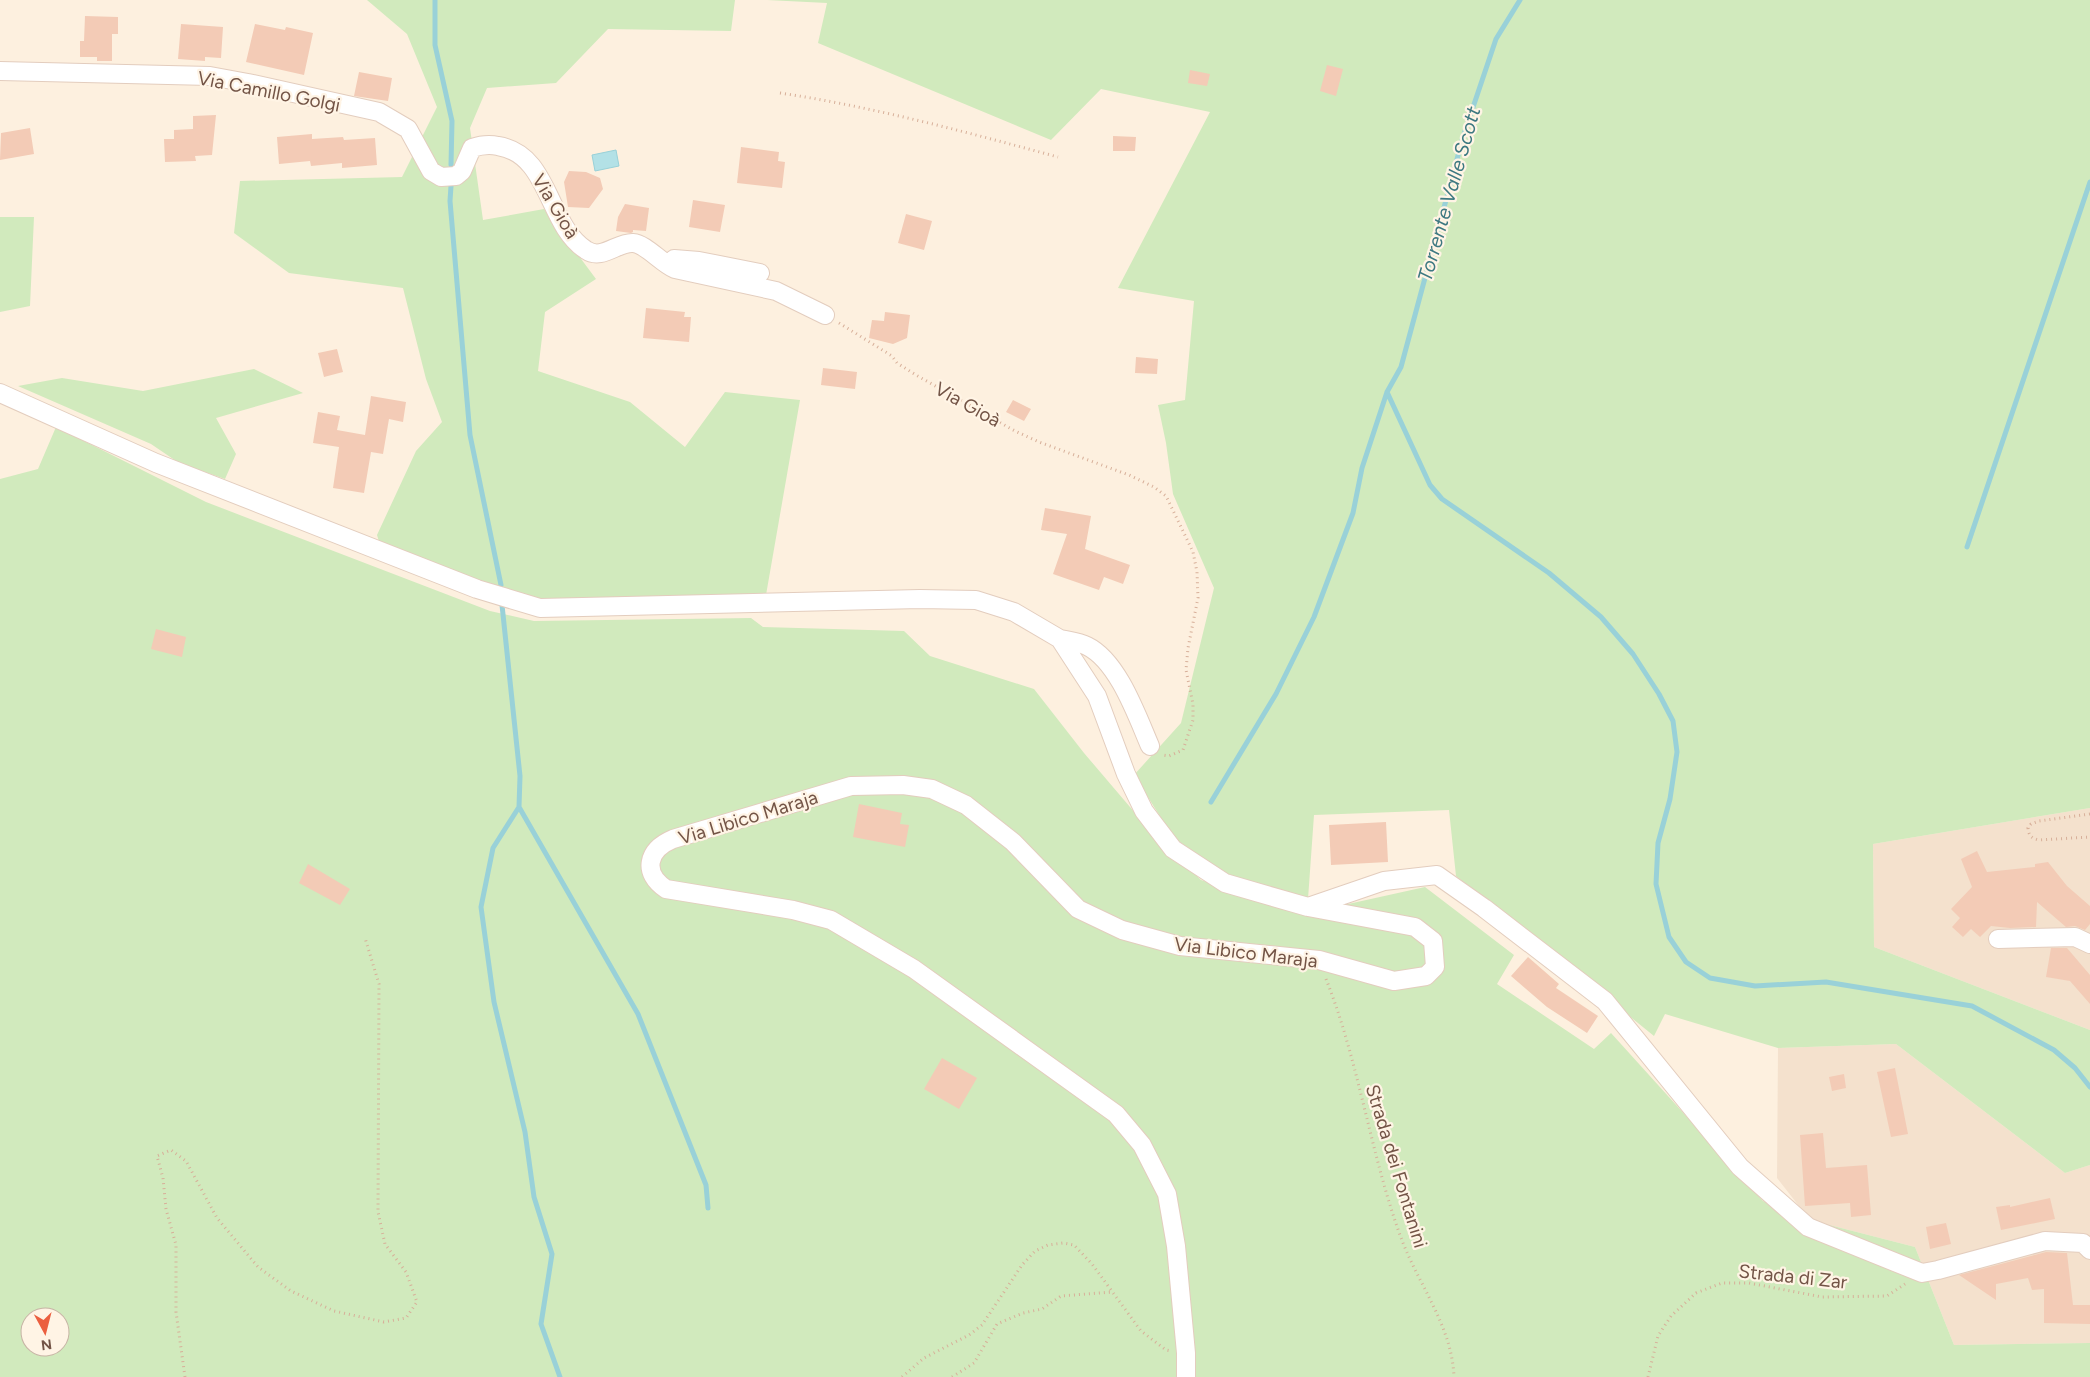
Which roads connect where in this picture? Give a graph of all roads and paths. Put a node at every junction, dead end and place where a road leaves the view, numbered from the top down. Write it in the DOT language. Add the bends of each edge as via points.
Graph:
graph roads {
  1 [pos="0,71"];
  2 [pos="780,93"];
  3 [pos="1058,158"];
  4 [pos="423,159"];
  5 [pos="656,257"];
  6 [pos="760,274"];
  7 [pos="825,315"];
  8 [pos="0,393"];
  9 [pos="1060,639"];
  10 [pos="1150,746"];
  11 [pos="2090,814"];
  12 [pos="2090,837"];
  13 [pos="1308,907"];
  14 [pos="366,938"];
  15 [pos="1998,939"];
  16 [pos="2090,944"];
  17 [pos="1319,960"];
  18 [pos="2090,1250"];
  19 [pos="1922,1272"];
  20 [pos="1112,1292"];
  21 [pos="1186,1353"];
  22 [pos="185,1377"];
  23 [pos="902,1377"];
  24 [pos="952,1377"];
  25 [pos="1186,1377"];
  26 [pos="1454,1377"];
  27 [pos="1648,1377"];
  1 -- 4 [label="street, Via Camillo Golgi" via="210,76 248,83 379,112 408,129"];
  2 -- 3 [label="path" via="939,124"];
  4 -- 5 [label="street, Via Gioà" via="431,172 441,177 456,176 462,171 472,148 490,144 509,148 528,161 565,228 578,244 596,253 634,243"];
  5 -- 6 [label="street" via="699,261"];
  5 -- 7 [label="street, Via Gioà" via="675,269 776,291"];
  7 -- 10 [label="path, Via Gioà" via="892,356 916,375 1015,431 1129,475 1154,486 1166,496 1193,552 1197,572 1198,598 1186,670 1193,720 1183,750 1169,756"];
  8 -- 9 [label="street" via="156,463 477,588 540,608 920,598 976,600 1014,612"];
  9 -- 10 [label="street" via="1087,646 1120,679"];
  9 -- 13 [label="street, Via Libico Maraja" via="1097,696 1126,774 1144,811 1173,850 1225,883"];
  11 -- 12 [label="path" via="2038,821 2031,824 2028,834 2039,840"];
  13 -- 17 [label="street, Via Libico Maraja" via="1415,927 1433,941 1435,967 1426,976 1394,981"];
  13 -- 19 [label="street" via="1384,881 1437,875 1605,1001 1740,1167 1808,1227"];
  14 -- 22 [label="path" via="379,984 378,1212 385,1244 406,1272 417,1302 406,1318 384,1322 334,1311 291,1291 258,1268 217,1218 186,1161 171,1150 157,1156 176,1245 176,1312"];
  15 -- 16 [label="street" via="2075,937"];
  17 -- 21 [label="street, Via Libico Maraja" via="1180,946 1122,930 1078,909 1013,842 966,804 932,789 903,784 851,786 673,839 661,844 650,864 651,874 666,889 793,910 831,920 914,969 1116,1114 1142,1145 1167,1194 1176,1246"];
  17 -- 26 [label="path, Strada dei Fontanini" via="1338,1010 1376,1160 1401,1237 1446,1335"];
  18 -- 19 [label="street" via="2082,1243 2045,1241"];
  19 -- 27 [label="path, Strada di Zar" via="1887,1296 1822,1297 1749,1284 1722,1283 1696,1293 1671,1316 1658,1336"];
  20 -- 21 [label="path" via="1141,1331 1166,1350"];
  20 -- 23 [label="path" via="1074,1245 1048,1245 1034,1251 1022,1265 982,1325 924,1358"];
  20 -- 24 [label="path" via="1061,1296 1042,1309 1023,1312 997,1324 974,1363"];
  21 -- 25 [label="street, Via Libico Maraja"];
}
